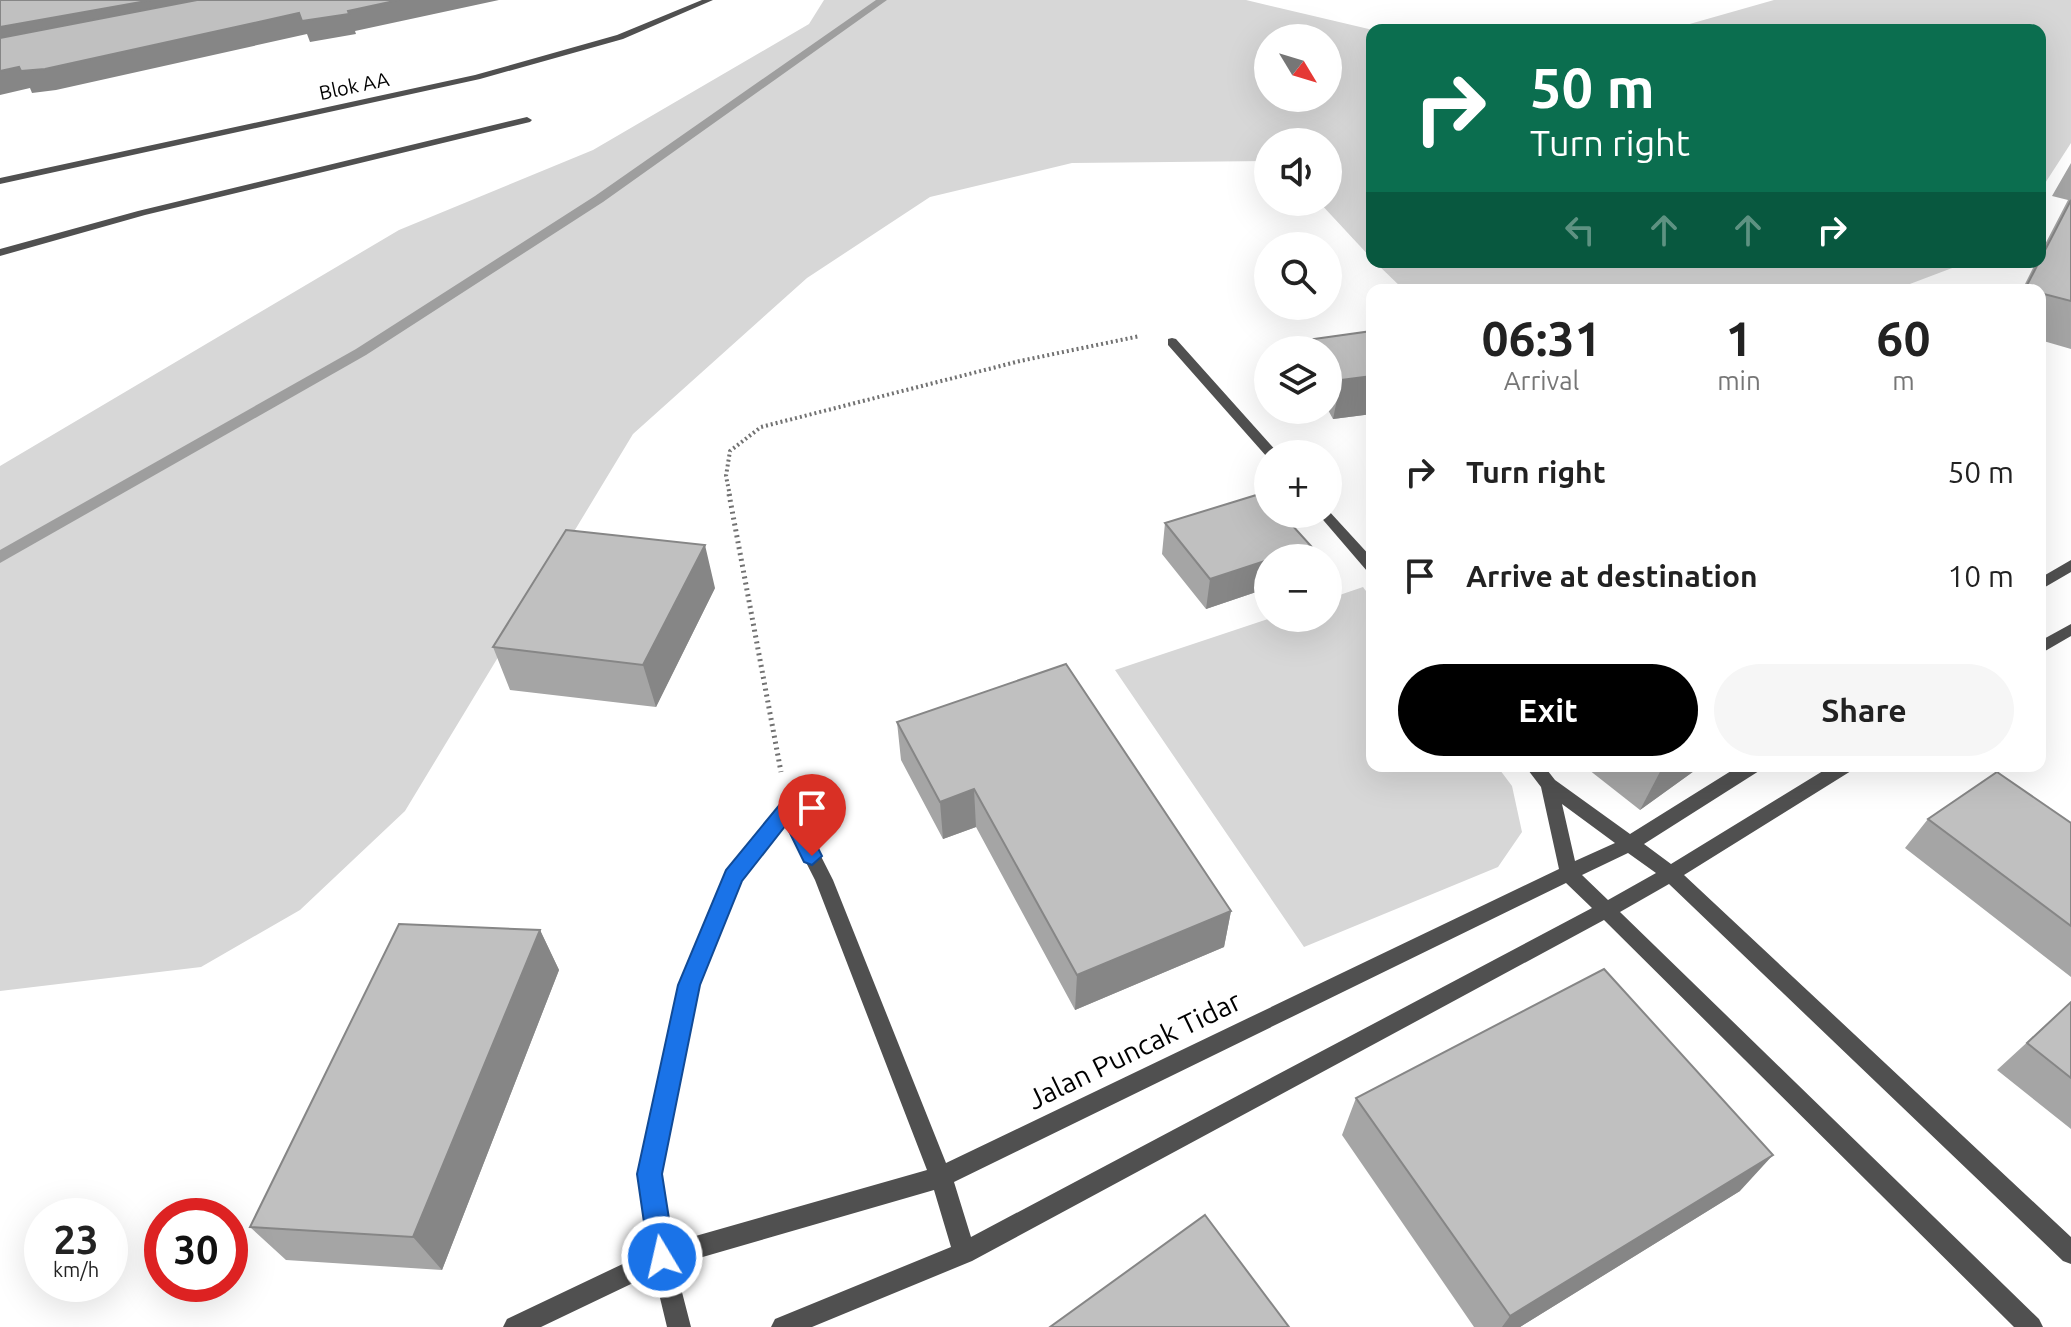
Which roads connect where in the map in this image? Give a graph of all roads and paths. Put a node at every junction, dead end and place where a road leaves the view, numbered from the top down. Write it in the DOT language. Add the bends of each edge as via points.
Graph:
graph roads {
  1 [pos="709,0"];
  2 [pos="527,120"];
  3 [pos="0,181"];
  4 [pos="0,253"];
  5 [pos="1172,342"];
  6 [pos="1260,440"];
  7 [pos="1337,528"];
  8 [pos="1366,560"];
  9 [pos="2071,565"];
  10 [pos="2046,581"];
  11 [pos="2071,629"];
  12 [pos="2046,644"];
  13 [pos="1539,772"];
  14 [pos="1744,772"];
  15 [pos="1835,772"];
  16 [pos="1549,785"];
  17 [pos="788,808"];
  18 [pos="1633,842"];
  19 [pos="1569,874"];
  20 [pos="1671,874"];
  21 [pos="1603,908"];
  22 [pos="941,1177"];
  23 [pos="964,1253"];
  24 [pos="2071,1253"];
  25 [pos="662,1257"];
  26 [pos="515,1327"];
  27 [pos="679,1327"];
  28 [pos="783,1327"];
  29 [pos="2031,1327"];
  1 -- 3 [label="street, Blok AA" via="620,37 477,77"];
  2 -- 4 [label="street" via="142,213"];
  5 -- 6 [label="street"];
  5 -- 17 [label="path" via="1152,335 1110,341 761,427 739,440 726,457 726,476"];
  7 -- 8 [label="street"];
  9 -- 10 [label="street"];
  11 -- 12 [label="street"];
  13 -- 16 [label="street"];
  14 -- 18 [label="street, Jalan Puncak Tidar"];
  15 -- 20 [label="street"];
  16 -- 18 [label="street"];
  16 -- 19 [label="street"];
  17 -- 22 [label="street" via="824,880"];
  17 -- 25 [label="street" via="734,876 689,985 649,1174"];
  18 -- 19 [label="street, Jalan Puncak Tidar"];
  18 -- 20 [label="street"];
  19 -- 21 [label="street"];
  19 -- 22 [label="street, Jalan Puncak Tidar"];
  20 -- 21 [label="street"];
  20 -- 24 [label="street"];
  21 -- 23 [label="street"];
  21 -- 29 [label="street"];
  22 -- 23 [label="street"];
  22 -- 25 [label="street, Jalan Puncak Tidar"];
  23 -- 28 [label="street"];
  25 -- 26 [label="street, Jalan Puncak Tidar"];
  25 -- 27 [label="street"];
}
